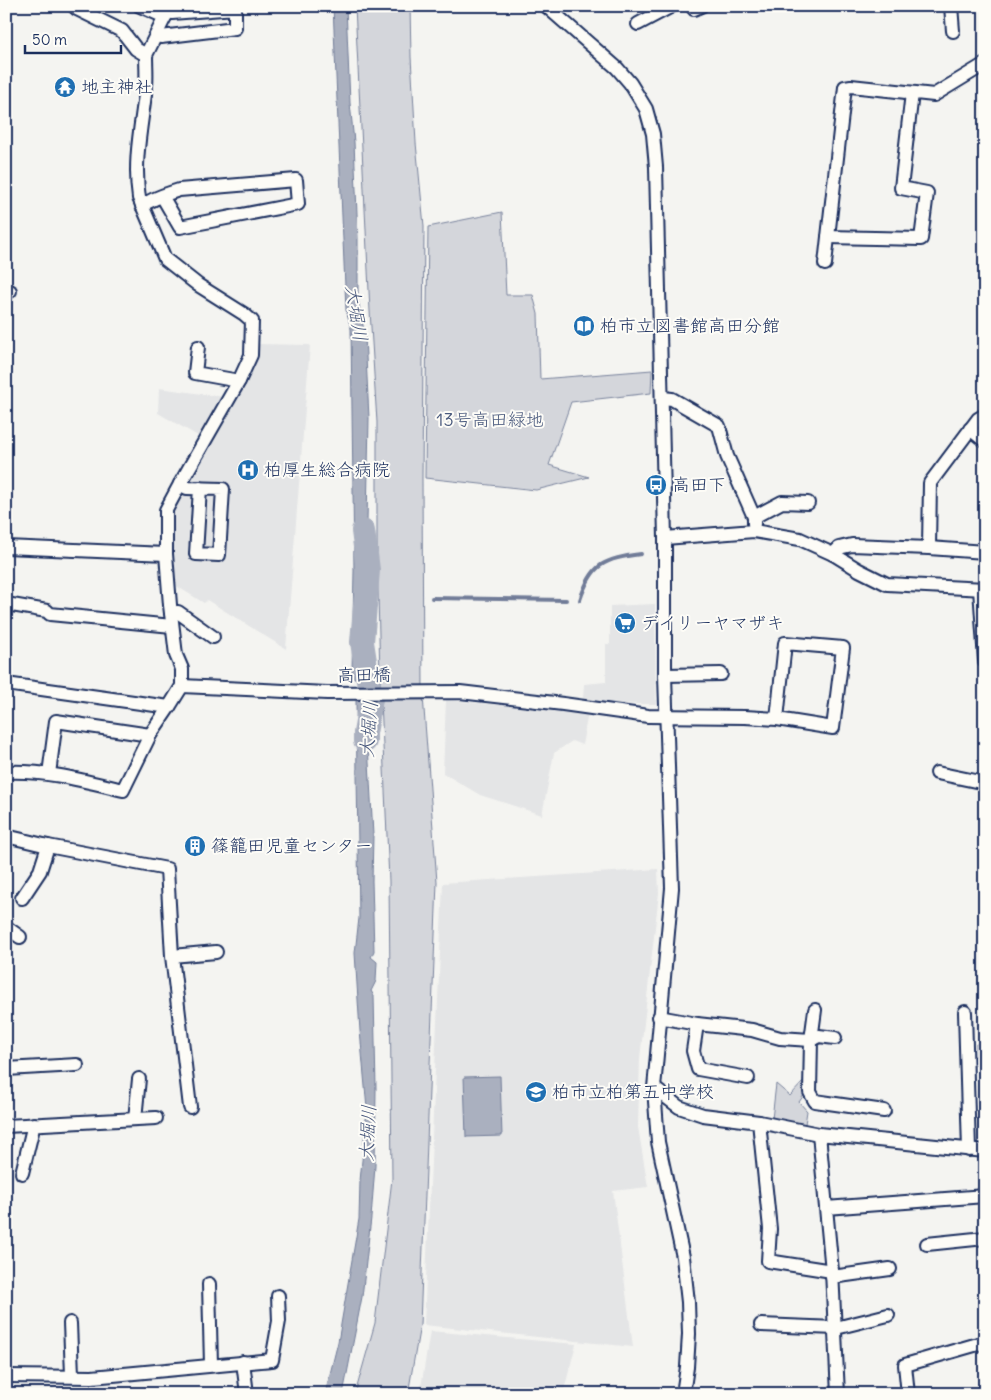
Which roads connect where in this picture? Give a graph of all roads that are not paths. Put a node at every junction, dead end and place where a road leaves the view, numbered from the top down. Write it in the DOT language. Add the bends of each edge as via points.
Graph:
graph roads {
  1 [pos="74,6"];
  2 [pos="140,6"];
  3 [pos="546,6"];
  4 [pos="672,6"];
  5 [pos="692,6"];
  6 [pos="701,6"];
  7 [pos="950,6"];
  8 [pos="168,11"];
  9 [pos="638,24"];
  10 [pos="953,31"];
  11 [pos="157,34"];
  12 [pos="146,55"];
  13 [pos="985,64"];
  14 [pos="912,93"];
  15 [pos="162,196"];
  16 [pos="142,206"];
  17 [pos="828,237"];
  18 [pos="825,264"];
  19 [pos="198,347"];
  20 [pos="239,381"];
  21 [pos="663,398"];
  22 [pos="985,415"];
  23 [pos="970,429"];
  24 [pos="985,441"];
  25 [pos="180,484"];
  26 [pos="200,488"];
  27 [pos="808,503"];
  28 [pos="754,517"];
  29 [pos="754,531"];
  30 [pos="665,538"];
  31 [pos="6,547"];
  32 [pos="929,548"];
  33 [pos="985,552"];
  34 [pos="166,554"];
  35 [pos="833,554"];
  36 [pos="982,589"];
  37 [pos="6,604"];
  38 [pos="171,613"];
  39 [pos="172,626"];
  40 [pos="213,637"];
  41 [pos="985,661"];
  42 [pos="720,674"];
  43 [pos="665,675"];
  44 [pos="6,684"];
  45 [pos="182,686"];
  46 [pos="169,707"];
  47 [pos="666,717"];
  48 [pos="778,719"];
  49 [pos="150,735"];
  50 [pos="6,772"];
  51 [pos="937,773"];
  52 [pos="49,774"];
  53 [pos="985,783"];
  54 [pos="6,836"];
  55 [pos="48,846"];
  56 [pos="22,898"];
  57 [pos="6,927"];
  58 [pos="20,937"];
  59 [pos="216,952"];
  60 [pos="172,956"];
  61 [pos="815,1010"];
  62 [pos="966,1012"];
  63 [pos="660,1017"];
  64 [pos="697,1024"];
  65 [pos="835,1038"];
  66 [pos="812,1040"];
  67 [pos="77,1065"];
  68 [pos="6,1069"];
  69 [pos="748,1078"];
  70 [pos="139,1079"];
  71 [pos="654,1088"];
  72 [pos="190,1107"];
  73 [pos="884,1111"];
  74 [pos="156,1118"];
  75 [pos="135,1119"];
  76 [pos="759,1122"];
  77 [pos="34,1124"];
  78 [pos="6,1126"];
  79 [pos="819,1134"];
  80 [pos="970,1150"];
  81 [pos="985,1151"];
  82 [pos="22,1173"];
  83 [pos="985,1196"];
  84 [pos="826,1208"];
  85 [pos="985,1238"];
  86 [pos="927,1244"];
  87 [pos="890,1269"];
  88 [pos="832,1274"];
  89 [pos="209,1284"];
  90 [pos="278,1296"];
  91 [pos="888,1315"];
  92 [pos="70,1322"];
  93 [pos="761,1325"];
  94 [pos="836,1328"];
  95 [pos="985,1342"];
  96 [pos="243,1362"];
  97 [pos="211,1365"];
  98 [pos="72,1375"];
  99 [pos="6,1376"];
  100 [pos="247,1394"];
  101 [pos="683,1394"];
  102 [pos="838,1394"];
  103 [pos="908,1394"];
  1 -- 12 [label="street" via="122,31 136,49"];
  2 -- 8 [label="street"];
  3 -- 21 [label="street" via="618,68 646,108 653,134 656,167"];
  4 -- 9 [label="street"];
  5 -- 6 [label="street" via="694,9"];
  7 -- 10 [label="street"];
  8 -- 11 [label="street"];
  8 -- 11 [label="street" via="235,8 235,28 161,37"];
  11 -- 12 [label="street"];
  12 -- 16 [label="street" via="146,85 138,140 137,187"];
  13 -- 14 [label="street" via="934,95"];
  14 -- 17 [label="street" via="845,87"];
  14 -- 17 [label="street" via="901,188 927,193 921,239"];
  15 -- 15 [label="street" via="179,190 296,180 298,204 180,227"];
  15 -- 16 [label="street"];
  16 -- 20 [label="street" via="165,259 252,321 251,355"];
  17 -- 18 [label="street"];
  19 -- 20 [label="street" via="196,373"];
  20 -- 25 [label="street"];
  21 -- 28 [label="street" via="672,399 719,426 727,456"];
  21 -- 30 [label="street"];
  22 -- 23 [label="street"];
  23 -- 24 [label="street"];
  23 -- 32 [label="street" via="930,483"];
  25 -- 26 [label="street" via="187,488"];
  25 -- 34 [label="street" via="166,510"];
  26 -- 26 [label="street" via="222,489 219,555 196,554"];
  27 -- 28 [label="street" via="782,502"];
  28 -- 29 [label="street"];
  29 -- 30 [label="street"];
  29 -- 35 [label="street" via="800,539"];
  30 -- 43 [label="street"];
  31 -- 34 [label="street"];
  32 -- 33 [label="street"];
  32 -- 35 [label="street" via="852,545 839,548"];
  34 -- 38 [label="street"];
  35 -- 36 [label="street" via="887,584"];
  36 -- 41 [label="street"];
  37 -- 39 [label="street" via="50,614"];
  38 -- 39 [label="street"];
  38 -- 40 [label="street" via="178,612"];
  39 -- 45 [label="street" via="176,655 182,670"];
  42 -- 43 [label="street"];
  43 -- 47 [label="street"];
  44 -- 46 [label="street"];
  45 -- 46 [label="street"];
  45 -- 47 [label="street, 高田橋" via="327,693 460,692"];
  46 -- 49 [label="street"];
  47 -- 48 [label="street, 高田橋"];
  47 -- 63 [label="street" via="672,888"];
  48 -- 48 [label="street, 高田橋" via="833,728 843,648 785,643"];
  49 -- 52 [label="street" via="123,790"];
  49 -- 52 [label="street" via="56,721"];
  50 -- 52 [label="street"];
  51 -- 53 [label="street"];
  54 -- 55 [label="street"];
  55 -- 56 [label="street" via="40,871"];
  55 -- 60 [label="street" via="167,869"];
  57 -- 58 [label="street"];
  59 -- 60 [label="street"];
  60 -- 72 [label="street"];
  61 -- 66 [label="street"];
  62 -- 80 [label="street"];
  63 -- 64 [label="street"];
  63 -- 71 [label="street"];
  64 -- 66 [label="street"];
  64 -- 69 [label="street" via="693,1051 698,1069"];
  65 -- 66 [label="street" via="819,1036"];
  66 -- 73 [label="street" via="810,1092 815,1102"];
  67 -- 68 [label="street"];
  70 -- 75 [label="street"];
  71 -- 76 [label="street" via="679,1107 703,1115"];
  71 -- 101 [label="street" via="658,1142 683,1257 688,1302 689,1334"];
  74 -- 75 [label="street"];
  75 -- 77 [label="street"];
  76 -- 79 [label="street"];
  76 -- 88 [label="street" via="770,1229 768,1261"];
  77 -- 78 [label="street"];
  77 -- 82 [label="street"];
  79 -- 80 [label="street"];
  79 -- 84 [label="street"];
  80 -- 81 [label="street"];
  83 -- 84 [label="street"];
  84 -- 88 [label="street"];
  85 -- 86 [label="street"];
  87 -- 88 [label="street"];
  88 -- 94 [label="street"];
  89 -- 97 [label="street"];
  90 -- 96 [label="street" via="279,1321 272,1360"];
  91 -- 94 [label="street"];
  92 -- 98 [label="street"];
  93 -- 94 [label="street"];
  94 -- 102 [label="street"];
  95 -- 103 [label="street" via="905,1365"];
  96 -- 97 [label="street"];
  96 -- 100 [label="street"];
  97 -- 98 [label="street"];
  98 -- 99 [label="street"];
}
